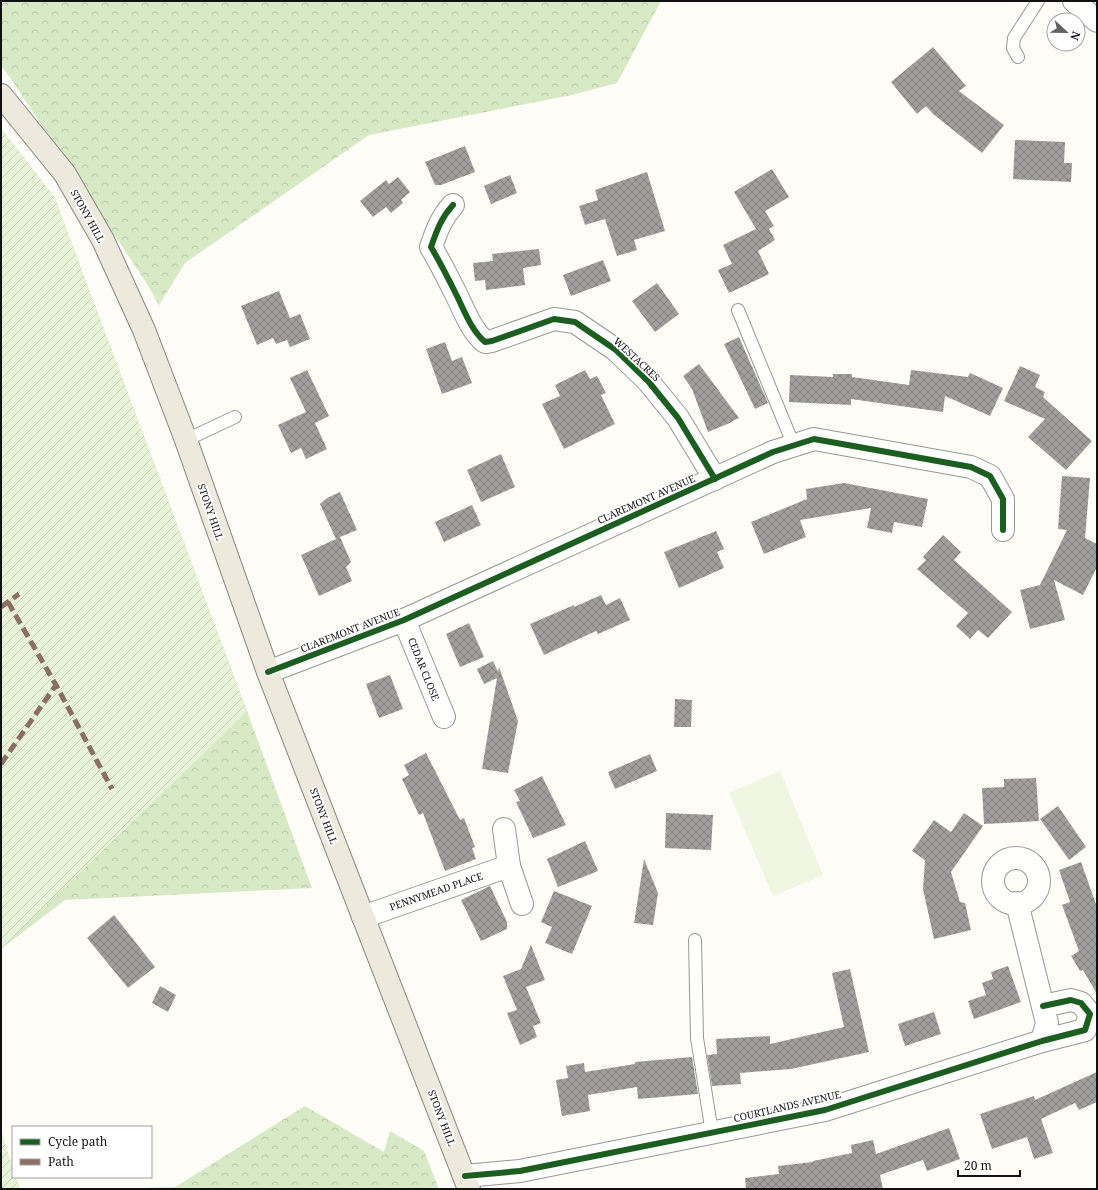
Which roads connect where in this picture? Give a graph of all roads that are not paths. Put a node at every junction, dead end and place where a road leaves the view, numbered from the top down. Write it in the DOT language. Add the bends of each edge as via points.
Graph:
graph roads {
  1 [pos="1038,1"];
  2 [pos="1074,1"];
  3 [pos="1097,21"];
  4 [pos="1018,57"];
  5 [pos="1,95"];
  6 [pos="453,205"];
  7 [pos="738,310"];
  8 [pos="235,417"];
  9 [pos="186,440"];
  10 [pos="794,446"];
  11 [pos="715,479"];
  12 [pos="1003,530"];
  13 [pos="404,620"];
  14 [pos="268,672"];
  15 [pos="444,718"];
  16 [pos="504,829"];
  17 [pos="509,866"];
  18 [pos="1017,903"];
  19 [pos="522,904"];
  20 [pos="363,917"];
  21 [pos="695,940"];
  22 [pos="1043,1006"];
  23 [pos="1042,1041"];
  24 [pos="712,1132"];
  25 [pos="467,1183"];
  1 -- 4 [label="lane" via="1014,38 1013,48"];
  2 -- 3 [label="street"];
  5 -- 9 [label="main road, STONY HILL" via="65,174 103,240 144,330"];
  6 -- 11 [label="street, WESTACRES" via="437,228 432,247 479,337 484,342 492,341 554,319 575,322 616,350 648,381 678,418"];
  7 -- 10 [label="lane"];
  8 -- 9 [label="lane"];
  9 -- 14 [label="main road, STONY HILL"];
  10 -- 11 [label="street, CLAREMONT AVENUE" via="773,452"];
  10 -- 12 [label="street, CLAREMONT AVENUE" via="814,439 971,467 990,476 1003,499"];
  11 -- 13 [label="street, CLAREMONT AVENUE"];
  13 -- 14 [label="street, CLAREMONT AVENUE"];
  13 -- 15 [label="street, CEDAR CLOSE"];
  14 -- 20 [label="main road, STONY HILL"];
  16 -- 17 [label="street"];
  17 -- 19 [label="street"];
  17 -- 20 [label="street, PENNYMEAD PLACE"];
  18 -- 22 [label="street"];
  20 -- 25 [label="main road, STONY HILL"];
  21 -- 24 [label="lane" via="697,1038"];
  22 -- 23 [label="street" via="1047,1023"];
  22 -- 23 [label="street, COURTLANDS AVENUE" via="1071,1000 1081,1003 1090,1014 1085,1030"];
  23 -- 24 [label="street, COURTLANDS AVENUE" via="826,1110"];
  24 -- 25 [label="street, COURTLANDS AVENUE"];
}
